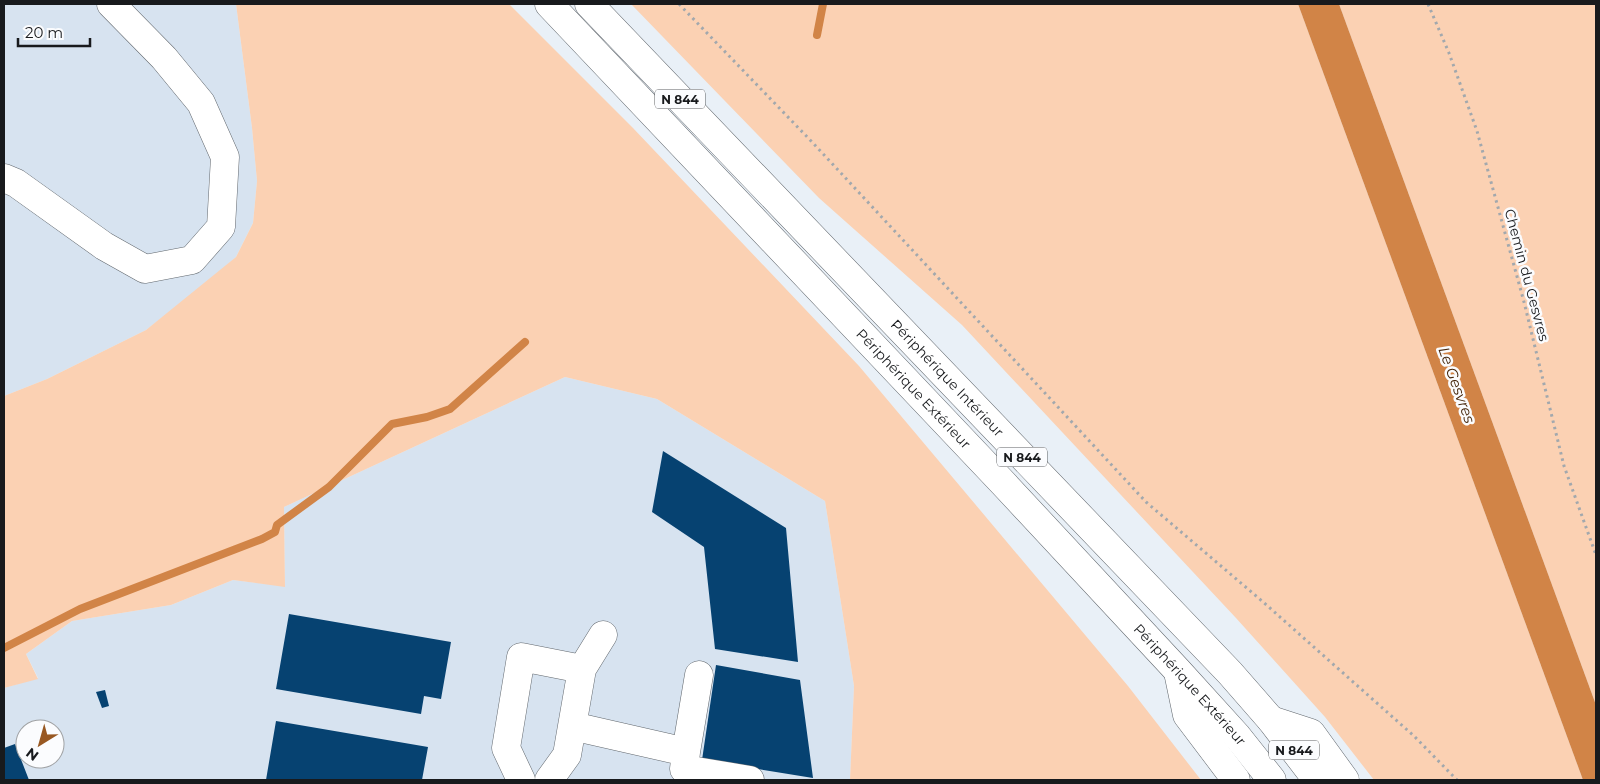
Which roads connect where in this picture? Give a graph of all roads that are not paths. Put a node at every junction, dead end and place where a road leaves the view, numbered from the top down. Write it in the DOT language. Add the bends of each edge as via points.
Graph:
graph roads {
  1 [pos="111,4"];
  2 [pos="549,4"];
  3 [pos="589,4"];
  4 [pos="4,178"];
  5 [pos="603,635"];
  6 [pos="582,669"];
  7 [pos="1178,671"];
  8 [pos="699,675"];
  9 [pos="1271,720"];
  10 [pos="572,726"];
  11 [pos="686,752"];
  12 [pos="522,780"];
  13 [pos="549,780"];
  14 [pos="750,780"];
  15 [pos="1236,780"];
  16 [pos="1272,780"];
  17 [pos="1317,780"];
  18 [pos="1345,780"];
  1 -- 4 [label="main road" via="164,58 201,102 225,157 221,227 192,260 145,269 104,246 16,183"];
  2 -- 7 [label="main road, Périphérique Extérieur / N 844"];
  3 -- 9 [label="main road, Périphérique Intérieur / N 844" via="1230,673"];
  5 -- 6 [label="main road"];
  6 -- 10 [label="main road"];
  6 -- 12 [label="main road" via="521,657 506,748"];
  7 -- 15 [label="main road" via="1187,715"];
  7 -- 16 [label="main road, Périphérique Extérieur / N 844"];
  8 -- 11 [label="main road"];
  9 -- 17 [label="main road, Périphérique Intérieur / N 844"];
  9 -- 18 [label="main road" via="1311,733"];
  10 -- 11 [label="main road"];
  10 -- 13 [label="main road" via="567,755"];
  11 -- 14 [label="main road" via="684,768"];
}
